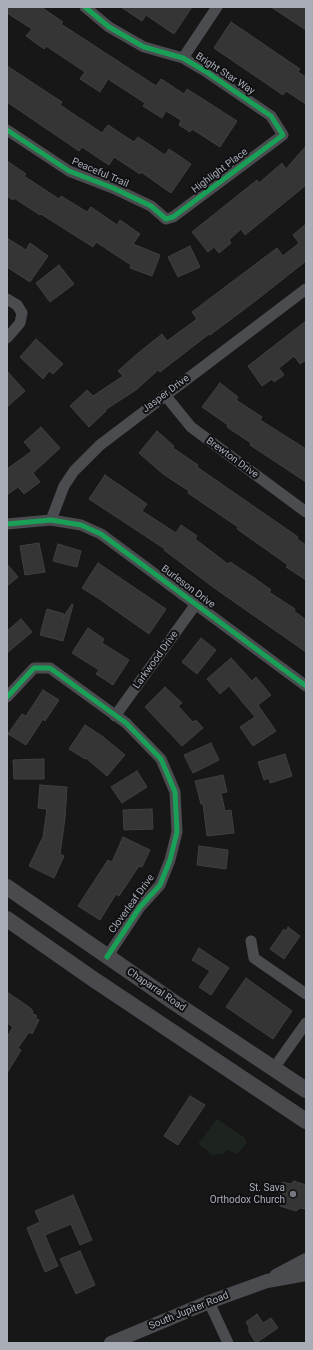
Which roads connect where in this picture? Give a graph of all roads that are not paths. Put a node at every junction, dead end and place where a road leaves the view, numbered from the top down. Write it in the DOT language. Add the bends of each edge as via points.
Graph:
graph roads {
  1 [pos="84,7"];
  2 [pos="217,7"];
  3 [pos="183,58"];
  4 [pos="7,130"];
  5 [pos="283,135"];
  6 [pos="166,218"];
  7 [pos="306,288"];
  8 [pos="7,299"];
  9 [pos="7,338"];
  10 [pos="165,395"];
  11 [pos="306,512"];
  12 [pos="51,520"];
  13 [pos="7,524"];
  14 [pos="196,604"];
  15 [pos="306,686"];
  16 [pos="7,697"];
  17 [pos="115,716"];
  18 [pos="7,887"];
  19 [pos="7,920"];
  20 [pos="251,941"];
  21 [pos="107,956"];
  22 [pos="93,979"];
  23 [pos="306,994"];
  24 [pos="306,1023"];
  25 [pos="274,1068"];
  26 [pos="306,1090"];
  27 [pos="306,1121"];
  28 [pos="306,1260"];
  29 [pos="306,1274"];
  30 [pos="267,1281"];
  31 [pos="209,1302"];
  32 [pos="111,1343"];
  33 [pos="228,1343"];
  1 -- 3 [label="street, Bright Star Way" via="109,27 144,47"];
  2 -- 3 [label="street"];
  3 -- 5 [label="street, Bright Star Way" via="211,74 270,116"];
  4 -- 6 [label="street, Peaceful Trail" via="69,171 151,206"];
  5 -- 6 [label="street, Highlight Place" via="174,217"];
  7 -- 10 [label="street, Jasper Drive"];
  8 -- 9 [label="street" via="22,313 20,323"];
  10 -- 11 [label="street, Brewton Drive" via="191,428"];
  10 -- 12 [label="street, Jasper Drive" via="100,445 74,471 64,486"];
  12 -- 13 [label="street, Burleson Drive"];
  12 -- 14 [label="street, Burleson Drive" via="81,525 101,534"];
  14 -- 15 [label="street, Burleson Drive"];
  14 -- 17 [label="street, Larkwood Drive"];
  16 -- 17 [label="street, Cloverleaf Drive" via="34,668 50,668"];
  17 -- 21 [label="street, Cloverleaf Drive" via="126,723 161,760 175,792 177,832 160,885 140,907"];
  18 -- 21 [label="main road, Chaparral Road"];
  19 -- 22 [label="main road"];
  20 -- 23 [label="street" via="254,958"];
  21 -- 22 [label="main road"];
  21 -- 25 [label="main road, Chaparral Road"];
  22 -- 27 [label="main road"];
  24 -- 25 [label="street"];
  25 -- 26 [label="main road, Chaparral Road"];
  28 -- 30 [label="street, South Jupiter Road"];
  29 -- 30 [label="street, South Jupiter Road"];
  30 -- 31 [label="street, South Jupiter Road"];
  31 -- 32 [label="street, South Jupiter Road"];
  31 -- 33 [label="street"];
}
